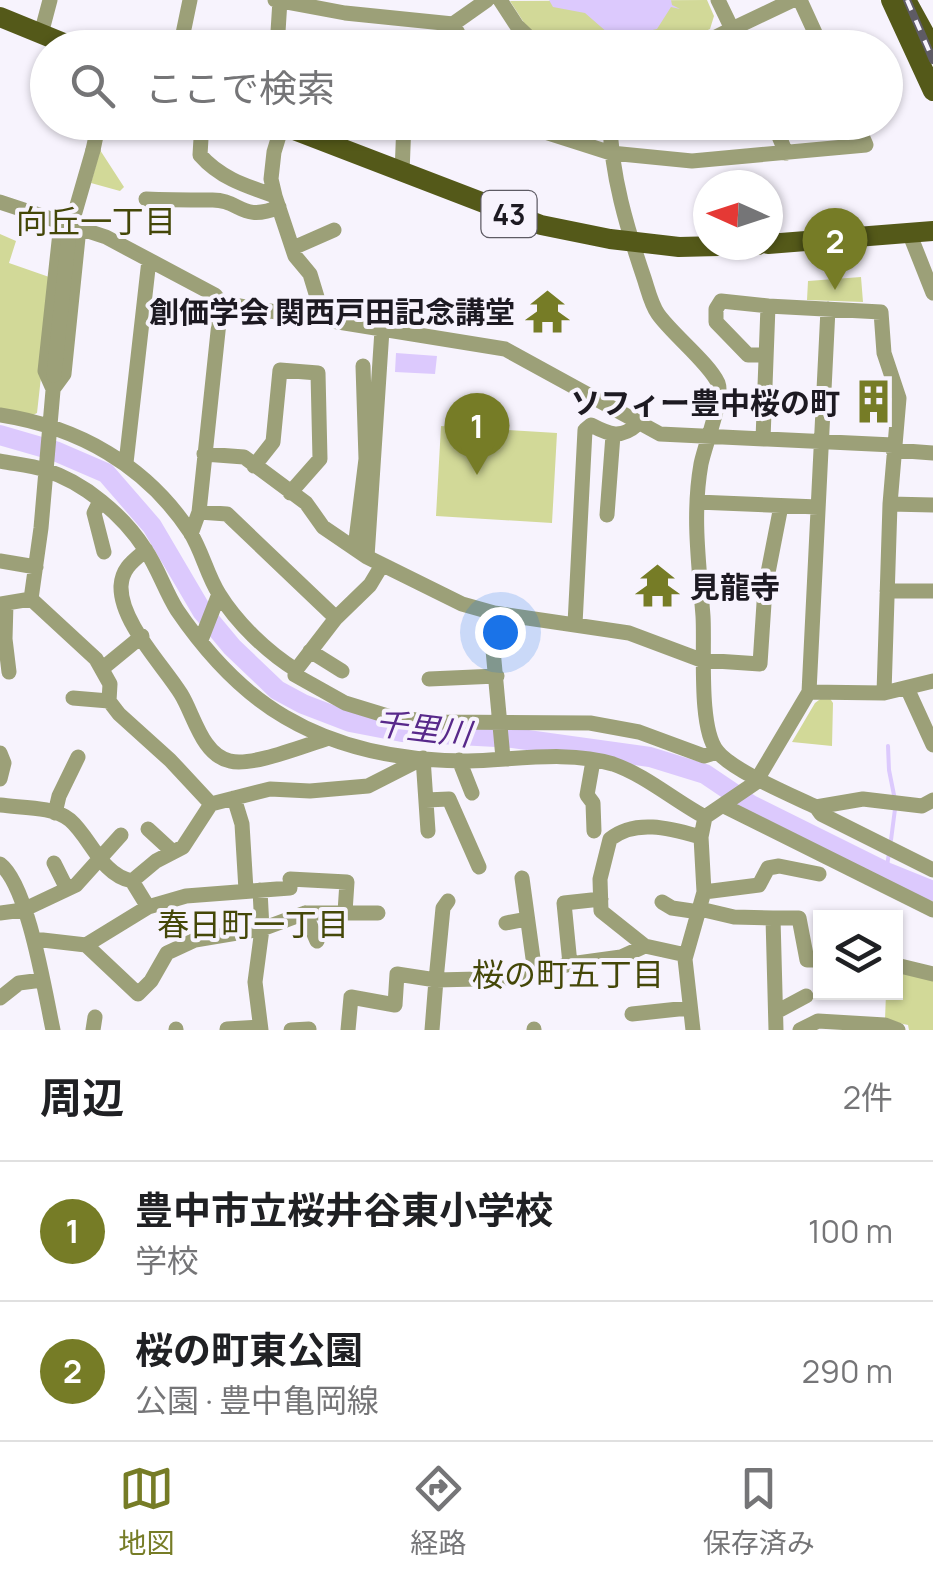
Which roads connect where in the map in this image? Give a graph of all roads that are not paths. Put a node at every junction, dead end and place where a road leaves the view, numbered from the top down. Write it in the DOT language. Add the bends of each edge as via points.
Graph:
graph roads {
  1 [pos="50,0"];
  2 [pos="190,0"];
  3 [pos="278,0"];
  4 [pos="486,0"];
  5 [pos="500,0"];
  6 [pos="718,0"];
  7 [pos="797,0"];
  8 [pos="891,0"];
  9 [pos="906,0"];
  10 [pos="0,17"];
  11 [pos="453,24"];
  12 [pos="732,29"];
  13 [pos="31,30"];
  14 [pos="42,30"];
  15 [pos="184,30"];
  16 [pos="277,30"];
  17 [pos="456,30"];
  18 [pos="521,30"];
  19 [pos="813,30"];
  20 [pos="933,49"];
  21 [pos="933,90"];
  22 [pos="95,140"];
  23 [pos="201,140"];
  24 [pos="275,140"];
  25 [pos="318,140"];
  26 [pos="403,140"];
  27 [pos="570,140"];
  28 [pos="611,140"];
  29 [pos="781,140"];
  30 [pos="864,140"];
  31 [pos="611,153"];
  32 [pos="786,153"];
  33 [pos="402,173"];
  34 [pos="277,201"];
  35 [pos="0,202"];
  36 [pos="61,222"];
  37 [pos="161,222"];
  38 [pos="79,228"];
  39 [pos="334,230"];
  40 [pos="933,231"];
  41 [pos="910,235"];
  42 [pos="632,242"];
  43 [pos="783,243"];
  44 [pos="693,247"];
  45 [pos="293,248"];
  46 [pos="149,260"];
  47 [pos="933,293"];
  48 [pos="221,303"];
  49 [pos="768,306"];
  50 [pos="828,309"];
  51 [pos="324,320"];
  52 [pos="382,330"];
  53 [pos="766,356"];
  54 [pos="363,366"];
  55 [pos="53,382"];
  56 [pos="0,415"];
  57 [pos="638,424"];
  58 [pos="49,427"];
  59 [pos="613,435"];
  60 [pos="706,437"];
  61 [pos="763,439"];
  62 [pos="820,442"];
  63 [pos="893,447"];
  64 [pos="204,454"];
  65 [pos="933,454"];
  66 [pos="0,461"];
  67 [pos="126,463"];
  68 [pos="254,466"];
  69 [pos="45,468"];
  70 [pos="290,494"];
  71 [pos="100,501"];
  72 [pos="697,502"];
  73 [pos="890,504"];
  74 [pos="933,505"];
  75 [pos="781,506"];
  76 [pos="818,507"];
  77 [pos="199,512"];
  78 [pos="608,516"];
  79 [pos="191,534"];
  80 [pos="146,550"];
  81 [pos="104,552"];
  82 [pos="368,557"];
  83 [pos="0,561"];
  84 [pos="36,567"];
  85 [pos="887,591"];
  86 [pos="933,591"];
  87 [pos="220,594"];
  88 [pos="32,599"];
  89 [pos="3,604"];
  90 [pos="494,613"];
  91 [pos="336,618"];
  92 [pos="575,624"];
  93 [pos="142,636"];
  94 [pos="201,640"];
  95 [pos="310,651"];
  96 [pos="701,660"];
  97 [pos="12,664"];
  98 [pos="103,668"];
  99 [pos="296,670"];
  100 [pos="342,671"];
  101 [pos="497,676"];
  102 [pos="429,679"];
  103 [pos="933,681"];
  104 [pos="907,688"];
  105 [pos="808,692"];
  106 [pos="884,693"];
  107 [pos="73,698"];
  108 [pos="109,702"];
  109 [pos="502,721"];
  110 [pos="328,738"];
  111 [pos="933,745"];
  112 [pos="717,752"];
  113 [pos="0,753"];
  114 [pos="78,757"];
  115 [pos="423,758"];
  116 [pos="503,758"];
  117 [pos="459,760"];
  118 [pos="593,762"];
  119 [pos="0,779"];
  120 [pos="757,781"];
  121 [pos="472,792"];
  122 [pos="234,798"];
  123 [pos="426,800"];
  124 [pos="933,800"];
  125 [pos="210,804"];
  126 [pos="0,805"];
  127 [pos="725,805"];
  128 [pos="816,806"];
  129 [pos="55,812"];
  130 [pos="706,817"];
  131 [pos="148,829"];
  132 [pos="428,831"];
  133 [pos="594,831"];
  134 [pos="615,834"];
  135 [pos="121,835"];
  136 [pos="701,838"];
  137 [pos="579,842"];
  138 [pos="173,852"];
  139 [pos="100,860"];
  140 [pos="54,862"];
  141 [pos="0,864"];
  142 [pos="479,866"];
  143 [pos="933,870"];
  144 [pos="819,874"];
  145 [pos="522,878"];
  146 [pos="290,880"];
  147 [pos="132,881"];
  148 [pos="67,889"];
  149 [pos="253,890"];
  150 [pos="704,892"];
  151 [pos="602,899"];
  152 [pos="448,902"];
  153 [pos="662,902"];
  154 [pos="148,907"];
  155 [pos="22,910"];
  156 [pos="700,910"];
  157 [pos="933,910"];
  158 [pos="344,912"];
  159 [pos="0,913"];
  160 [pos="378,913"];
  161 [pos="299,916"];
  162 [pos="774,918"];
  163 [pos="528,919"];
  164 [pos="506,923"];
  165 [pos="262,930"];
  166 [pos="109,931"];
  167 [pos="34,938"];
  168 [pos="317,941"];
  169 [pos="123,944"];
  170 [pos="86,945"];
  171 [pos="645,946"];
  172 [pos="686,955"];
  173 [pos="813,960"];
  174 [pos="570,964"];
  175 [pos="903,967"];
  176 [pos="534,974"];
  177 [pos="933,974"];
  178 [pos="42,980"];
  179 [pos="436,980"];
  180 [pos="806,996"];
  181 [pos="0,998"];
  182 [pos="688,1008"];
  183 [pos="778,1011"];
  184 [pos="632,1014"];
  185 [pos="260,1028"];
  186 [pos="310,1028"];
  187 [pos="51,1029"];
  188 [pos="227,1030"];
  189 [pos="291,1030"];
  190 [pos="348,1030"];
  191 [pos="432,1030"];
  192 [pos="692,1030"];
  193 [pos="776,1030"];
  194 [pos="800,1030"];
  195 [pos="898,1030"];
  1 -- 14 [label="street"];
  2 -- 15 [label="street"];
  3 -- 11 [label="street"];
  3 -- 16 [label="street"];
  4 -- 11 [label="street"];
  5 -- 18 [label="street"];
  6 -- 12 [label="street"];
  7 -- 12 [label="street"];
  7 -- 19 [label="street"];
  8 -- 21 [label="main road"];
  9 -- 20 [label="main road"];
  10 -- 13 [label="main road"];
  11 -- 17 [label="street"];
  22 -- 55 [label="street, bridge" via="69,233"];
  23 -- 34 [label="street" via="200,155 208,164"];
  24 -- 34 [label="street"];
  25 -- 33 [label="main road, 43"];
  26 -- 33 [label="street"];
  27 -- 31 [label="street"];
  28 -- 31 [label="street"];
  29 -- 32 [label="street"];
  30 -- 32 [label="street"];
  31 -- 32 [label="street" via="692,160"];
  31 -- 42 [label="street"];
  33 -- 42 [label="main road, 43" via="541,225"];
  34 -- 37 [label="street" via="262,214 250,214 213,199 200,210 154,199"];
  34 -- 45 [label="street"];
  35 -- 36 [label="street"];
  36 -- 38 [label="street"];
  36 -- 55 [label="street" via="45,371"];
  38 -- 46 [label="street"];
  38 -- 55 [label="street" via="64,374"];
  39 -- 45 [label="street"];
  40 -- 41 [label="main road"];
  41 -- 43 [label="main road"];
  41 -- 47 [label="street"];
  42 -- 44 [label="main road, 43"];
  42 -- 60 [label="street" via="655,311 718,382 720,400"];
  45 -- 51 [label="street" via="310,274"];
  46 -- 48 [label="street"];
  46 -- 67 [label="street"];
  48 -- 51 [label="street"];
  48 -- 64 [label="street"];
  49 -- 50 [label="street"];
  49 -- 53 [label="street"];
  49 -- 53 [label="street" via="721,301 716,309 716,322 748,355"];
  50 -- 62 [label="street"];
  50 -- 63 [label="street" via="881,312 884,354 899,398"];
  51 -- 52 [label="street"];
  52 -- 57 [label="street" via="505,350"];
  52 -- 82 [label="street"];
  53 -- 61 [label="street"];
  54 -- 82 [label="street"];
  55 -- 58 [label="street"];
  56 -- 58 [label="street"];
  57 -- 59 [label="street"];
  57 -- 60 [label="street" via="660,434"];
  58 -- 67 [label="street"];
  58 -- 69 [label="street"];
  59 -- 78 [label="street"];
  59 -- 92 [label="street" via="590,425 584,430"];
  60 -- 61 [label="street"];
  60 -- 72 [label="street"];
  61 -- 62 [label="street"];
  62 -- 63 [label="street"];
  62 -- 76 [label="street"];
  63 -- 65 [label="street"];
  63 -- 73 [label="street"];
  64 -- 68 [label="street" via="244,458"];
  64 -- 77 [label="street"];
  66 -- 69 [label="street"];
  67 -- 79 [label="street"];
  68 -- 70 [label="street"];
  68 -- 70 [label="street" via="273,442 280,370 318,374 320,458"];
  69 -- 71 [label="street"];
  69 -- 84 [label="street"];
  70 -- 82 [label="street"];
  71 -- 80 [label="street"];
  71 -- 81 [label="street" via="94,513"];
  72 -- 75 [label="street"];
  72 -- 96 [label="street"];
  73 -- 74 [label="street"];
  73 -- 85 [label="street"];
  75 -- 76 [label="street"];
  75 -- 96 [label="street" via="765,588 760,664"];
  76 -- 105 [label="street"];
  77 -- 79 [label="street"];
  77 -- 91 [label="street" via="228,514"];
  79 -- 87 [label="street"];
  80 -- 93 [label="street" via="126,567 121,584"];
  80 -- 94 [label="street"];
  82 -- 90 [label="street"];
  82 -- 91 [label="street" via="370,585"];
  83 -- 84 [label="street"];
  84 -- 88 [label="street"];
  85 -- 86 [label="street"];
  85 -- 106 [label="street"];
  87 -- 94 [label="street"];
  87 -- 99 [label="street"];
  88 -- 89 [label="street"];
  88 -- 98 [label="street"];
  89 -- 97 [label="street"];
  90 -- 92 [label="street"];
  90 -- 101 [label="street"];
  91 -- 95 [label="street"];
  92 -- 96 [label="street" via="629,633"];
  93 -- 98 [label="street"];
  93 -- 110 [label="street" via="194,725 227,761"];
  94 -- 110 [label="street" via="256,696"];
  95 -- 99 [label="street"];
  95 -- 100 [label="street"];
  96 -- 112 [label="street"];
  98 -- 108 [label="street"];
  99 -- 109 [label="street" via="344,702 394,718"];
  101 -- 102 [label="street"];
  101 -- 109 [label="street"];
  103 -- 104 [label="street"];
  104 -- 106 [label="street"];
  104 -- 111 [label="street"];
  105 -- 106 [label="street"];
  105 -- 120 [label="street"];
  107 -- 108 [label="street"];
  108 -- 125 [label="street"];
  109 -- 112 [label="street" via="590,723 704,756"];
  109 -- 116 [label="street"];
  110 -- 115 [label="street" via="379,754"];
  112 -- 120 [label="street"];
  113 -- 119 [label="street"];
  114 -- 129 [label="street"];
  115 -- 117 [label="street"];
  115 -- 122 [label="street" via="368,786"];
  115 -- 123 [label="street"];
  116 -- 117 [label="street"];
  116 -- 118 [label="street"];
  117 -- 121 [label="street"];
  118 -- 130 [label="street" via="611,763"];
  118 -- 133 [label="street" via="587,796"];
  120 -- 127 [label="street"];
  120 -- 128 [label="street"];
  122 -- 125 [label="street"];
  122 -- 149 [label="street"];
  123 -- 132 [label="street"];
  123 -- 142 [label="street" via="449,799"];
  124 -- 128 [label="street" via="922,806 863,798"];
  125 -- 138 [label="street"];
  126 -- 129 [label="street"];
  127 -- 130 [label="street"];
  127 -- 157 [label="street"];
  128 -- 143 [label="street"];
  129 -- 139 [label="street" via="70,820"];
  130 -- 136 [label="street"];
  131 -- 138 [label="street"];
  133 -- 134 [label="street"];
  133 -- 137 [label="street"];
  134 -- 136 [label="street" via="660,826"];
  134 -- 151 [label="street" via="600,879"];
  135 -- 139 [label="street"];
  136 -- 150 [label="street"];
  138 -- 147 [label="street"];
  139 -- 147 [label="street"];
  139 -- 148 [label="street"];
  140 -- 148 [label="street"];
  141 -- 155 [label="street" via="17,885"];
  144 -- 150 [label="street" via="779,866 768,868 759,886"];
  145 -- 163 [label="street"];
  146 -- 149 [label="street"];
  146 -- 158 [label="street" via="347,882"];
  146 -- 161 [label="street"];
  147 -- 154 [label="street"];
  148 -- 155 [label="street"];
  149 -- 154 [label="street"];
  149 -- 165 [label="street"];
  150 -- 156 [label="street"];
  151 -- 171 [label="street" via="601,911"];
  151 -- 174 [label="street" via="564,902"];
  152 -- 179 [label="street"];
  153 -- 156 [label="street"];
  154 -- 166 [label="street"];
  155 -- 159 [label="street"];
  155 -- 167 [label="street"];
  156 -- 162 [label="street"];
  156 -- 172 [label="street"];
  158 -- 160 [label="street"];
  158 -- 161 [label="street"];
  161 -- 165 [label="street"];
  161 -- 168 [label="street"];
  162 -- 173 [label="street" via="799,918 807,960"];
  162 -- 183 [label="street"];
  163 -- 164 [label="street"];
  163 -- 176 [label="street"];
  165 -- 170 [label="street" via="213,935 168,953 138,994"];
  165 -- 185 [label="street" via="255,982"];
  166 -- 169 [label="street"];
  166 -- 170 [label="street"];
  167 -- 170 [label="street"];
  167 -- 178 [label="street"];
  171 -- 172 [label="street"];
  171 -- 174 [label="street"];
  172 -- 182 [label="street"];
  174 -- 176 [label="street"];
  175 -- 177 [label="street"];
  176 -- 179 [label="street"];
  178 -- 181 [label="street" via="19,983"];
  178 -- 187 [label="street"];
  179 -- 190 [label="street" via="397,974 394,1005 350,997"];
  179 -- 191 [label="street"];
  180 -- 183 [label="street"];
  182 -- 184 [label="street"];
  182 -- 192 [label="street"];
  183 -- 193 [label="street"];
  185 -- 188 [label="street"];
  186 -- 189 [label="street"];
  194 -- 195 [label="street" via="818,1021"];
}
